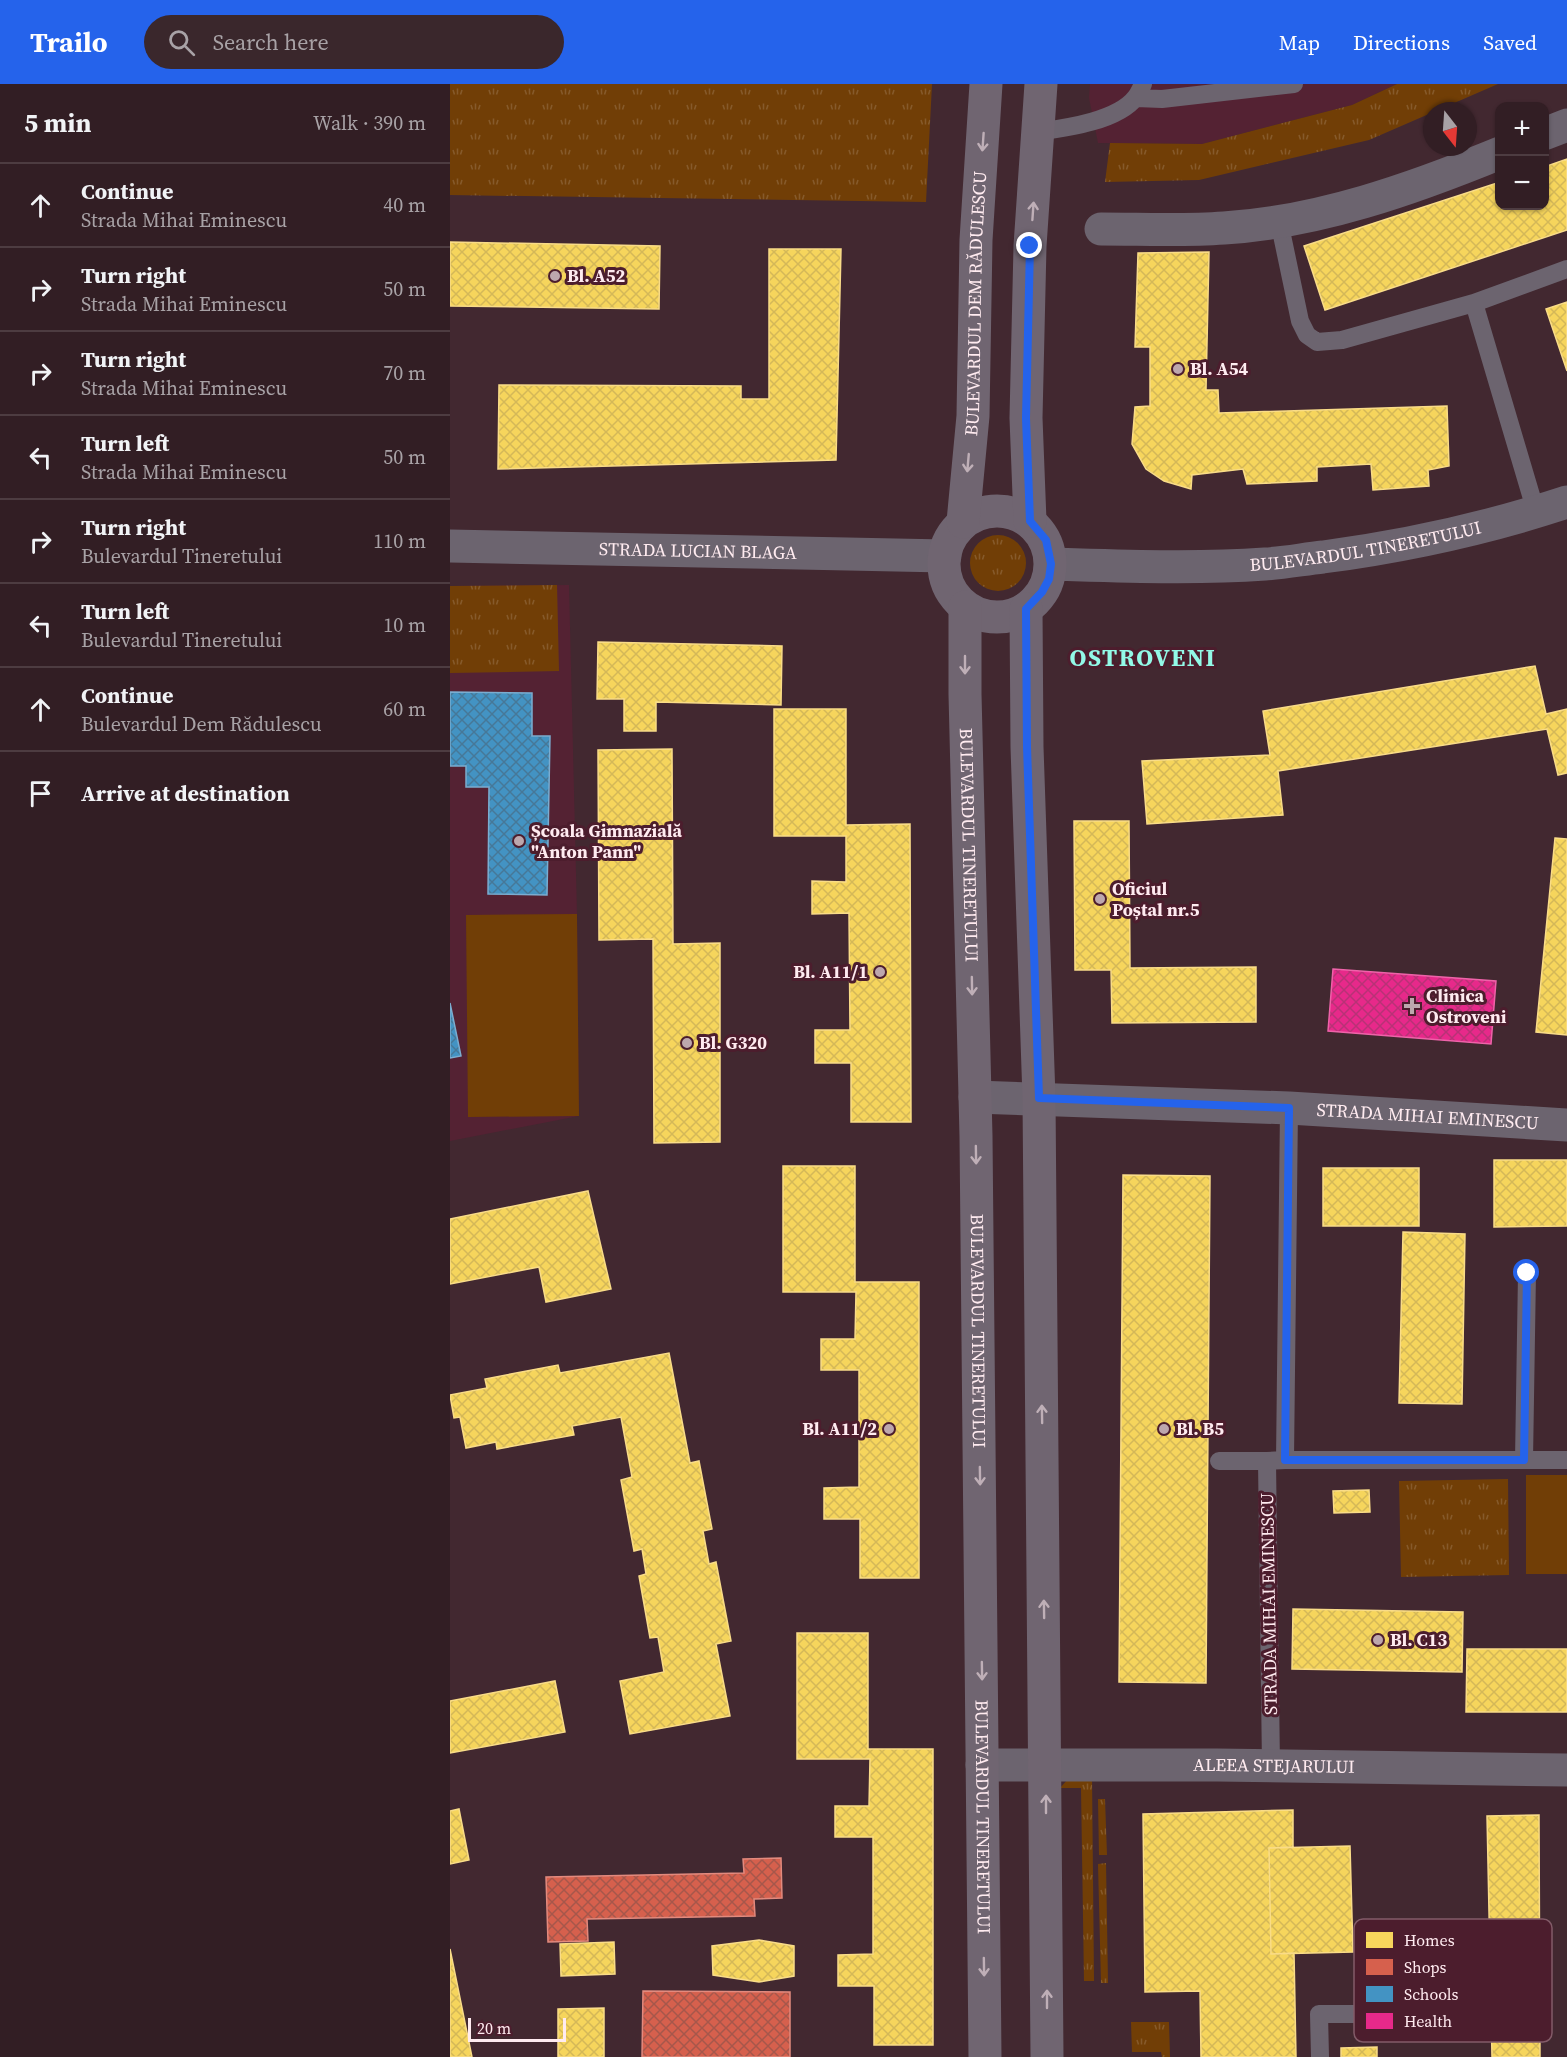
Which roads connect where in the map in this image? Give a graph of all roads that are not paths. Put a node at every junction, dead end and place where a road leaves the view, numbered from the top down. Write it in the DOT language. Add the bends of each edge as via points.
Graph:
graph roads {
  1 [pos="986,84"];
  2 [pos="1041,84"];
  3 [pos="1294,84"];
  4 [pos="1139,91"];
  5 [pos="1567,125"];
  6 [pos="1038,132"];
  7 [pos="1549,132"];
  8 [pos="1495,155"];
  9 [pos="1279,221"];
  10 [pos="1101,229"];
  11 [pos="1567,269"];
  12 [pos="1474,303"];
  13 [pos="1567,501"];
  14 [pos="1536,512"];
  15 [pos="1030,521"];
  16 [pos="963,522"];
  17 [pos="450,546"];
  18 [pos="945,556"];
  19 [pos="1051,564"];
  20 [pos="966,607"];
  21 [pos="1026,609"];
  22 [pos="975,1097"];
  23 [pos="1039,1098"];
  24 [pos="1289,1108"];
  25 [pos="1567,1125"];
  26 [pos="1527,1273"];
  27 [pos="1276,1460"];
  28 [pos="1524,1460"];
  29 [pos="1567,1460"];
  30 [pos="1219,1461"];
  31 [pos="1046,1764"];
  32 [pos="982,1765"];
  33 [pos="1271,1766"];
  34 [pos="1567,1770"];
  35 [pos="1354,2014"];
  36 [pos="985,2057"];
  37 [pos="1047,2057"];
  38 [pos="1320,2057"];
  1 -- 16 [label="main road, BULEVARDUL DEM RĂDULESCU, one-way" via="976,240 973,416"];
  2 -- 6 [label="main road"];
  3 -- 4 [label="lane" via="1162,99"];
  4 -- 6 [label="lane" via="1116,113"];
  5 -- 7 [label="street"];
  15 -- 6 [label="main road, one-way" via="1026,407 1030,246"];
  8 -- 9 [label="street" via="1406,188 1320,214"];
  9 -- 10 [label="street" via="1224,228"];
  9 -- 12 [label="lane" via="1300,321 1307,335 1317,342 1342,340"];
  11 -- 12 [label="lane"];
  12 -- 14 [label="lane"];
  13 -- 14 [label="street, BULEVARDUL TINERETULUI"];
  14 -- 19 [label="street, BULEVARDUL TINERETULUI" via="1425,540 1267,564"];
  15 -- 16 [label="main road" via="1000,511 986,512"];
  15 -- 19 [label="main road" via="1046,540"];
  16 -- 18 [label="main road"];
  17 -- 18 [label="street, STRADA LUCIAN BLAGA"];
  18 -- 20 [label="main road" via="947,582"];
  19 -- 21 [label="main road" via="1042,592"];
  20 -- 21 [label="main road" via="981,615 999,617"];
  20 -- 22 [label="main road, BULEVARDUL TINERETULUI, one-way"];
  21 -- 23 [label="main road"];
  22 -- 23 [label="street, STRADA MIHAI EMINESCU"];
  22 -- 32 [label="main road, BULEVARDUL TINERETULUI, one-way"];
  23 -- 24 [label="street, STRADA MIHAI EMINESCU"];
  31 -- 23 [label="main road, one-way"];
  24 -- 25 [label="street, STRADA MIHAI EMINESCU"];
  24 -- 27 [label="lane, STRADA MIHAI EMINESCU"];
  26 -- 28 [label="lane"];
  27 -- 28 [label="lane"];
  27 -- 30 [label="lane"];
  27 -- 33 [label="lane, STRADA MIHAI EMINESCU"];
  28 -- 29 [label="lane"];
  31 -- 32 [label="street, ALEEA STEJARULUI"];
  31 -- 33 [label="street, ALEEA STEJARULUI"];
  37 -- 31 [label="main road, one-way"];
  32 -- 36 [label="main road, BULEVARDUL TINERETULUI, one-way"];
  33 -- 34 [label="street, ALEEA STEJARULUI"];
  35 -- 38 [label="lane" via="1319,2014"];
}
